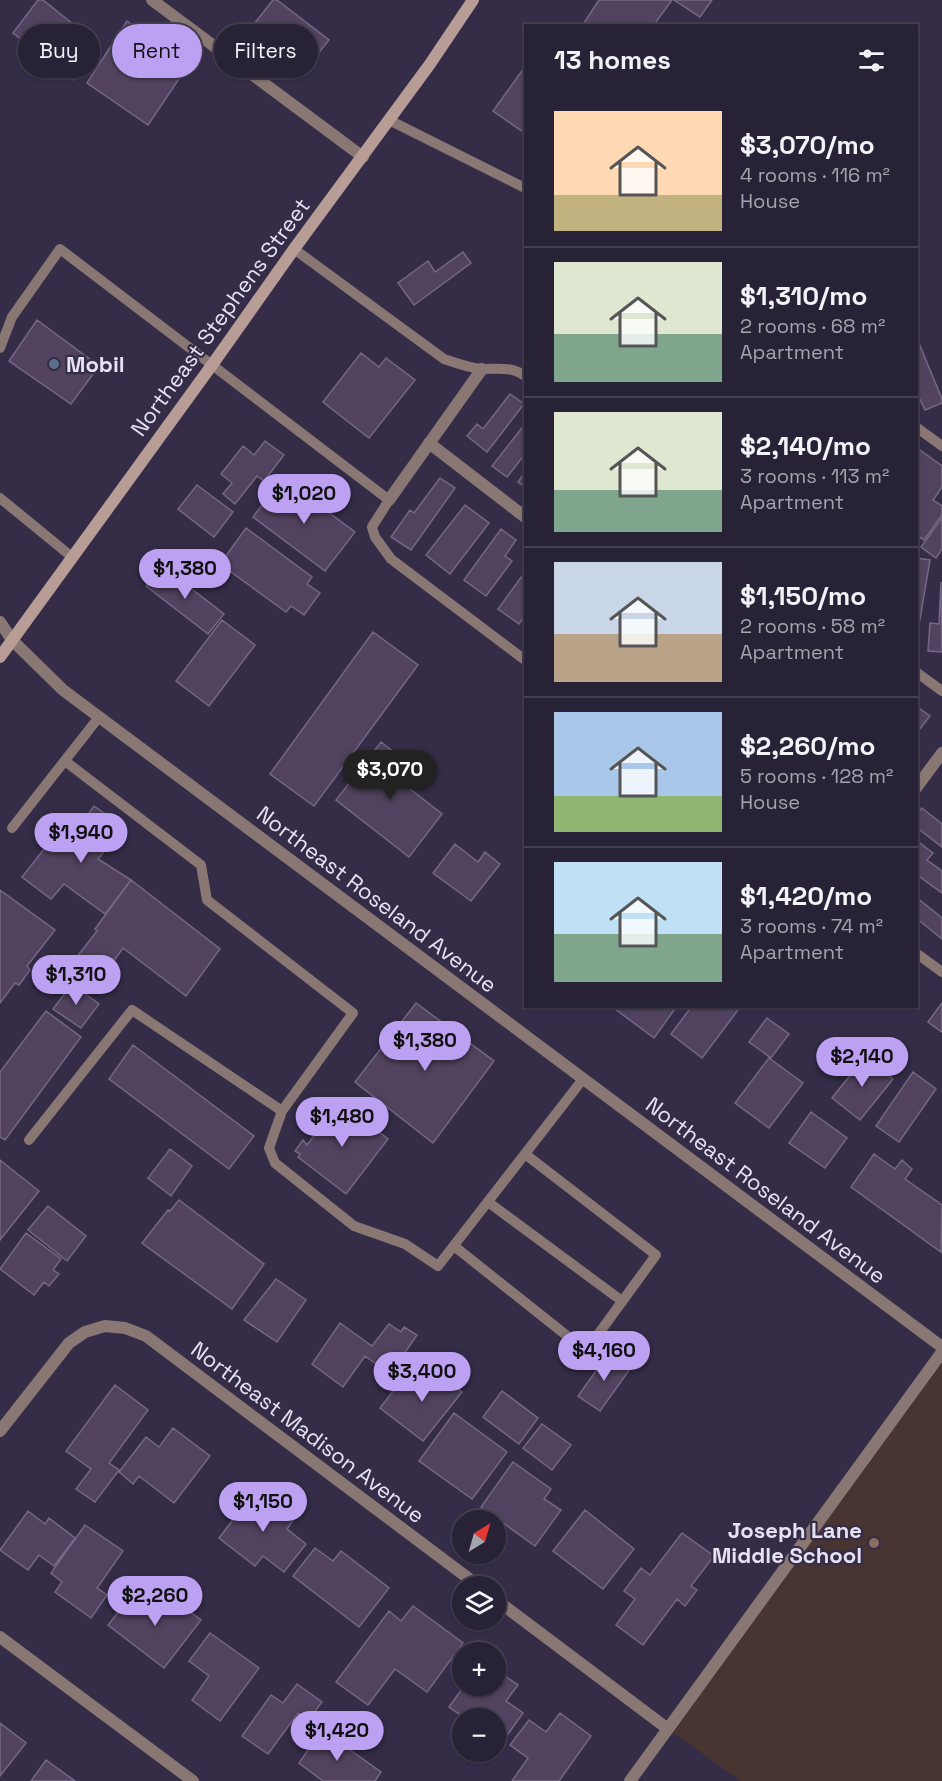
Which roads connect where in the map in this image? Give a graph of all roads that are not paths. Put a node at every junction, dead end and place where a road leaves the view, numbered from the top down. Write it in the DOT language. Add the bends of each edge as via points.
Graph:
graph roads {
  1 [pos="152,0"];
  2 [pos="473,0"];
  3 [pos="389,120"];
  4 [pos="363,157"];
  5 [pos="524,188"];
  6 [pos="294,249"];
  7 [pos="0,348"];
  8 [pos="212,365"];
  9 [pos="482,369"];
  10 [pos="524,376"];
  11 [pos="918,428"];
  12 [pos="429,443"];
  13 [pos="942,446"];
  14 [pos="0,498"];
  15 [pos="389,500"];
  16 [pos="524,516"];
  17 [pos="72,557"];
  18 [pos="0,622"];
  19 [pos="12,640"];
  20 [pos="0,657"];
  21 [pos="524,659"];
  22 [pos="918,673"];
  23 [pos="942,691"];
  24 [pos="99,717"];
  25 [pos="942,753"];
  26 [pos="65,761"];
  27 [pos="918,785"];
  28 [pos="12,828"];
  29 [pos="918,954"];
  30 [pos="942,972"];
  31 [pos="584,1079"];
  32 [pos="282,1111"];
  33 [pos="29,1140"];
  34 [pos="525,1154"];
  35 [pos="488,1202"];
  36 [pos="454,1246"];
  37 [pos="622,1301"];
  38 [pos="942,1347"];
  39 [pos="942,1352"];
  40 [pos="0,1431"];
  41 [pos="465,1576"];
  42 [pos="506,1607"];
  43 [pos="0,1637"];
  44 [pos="668,1729"];
  45 [pos="193,1781"];
  46 [pos="630,1781"];
  1 -- 4 [label="street"];
  2 -- 3 [label="main road, Northeast Stephens Street"];
  3 -- 4 [label="main road, Northeast Stephens Street"];
  3 -- 5 [label="lane"];
  4 -- 6 [label="main road, Northeast Stephens Street"];
  6 -- 8 [label="main road, Northeast Stephens Street"];
  6 -- 9 [label="lane" via="444,359"];
  7 -- 8 [label="lane" via="12,317 60,249"];
  8 -- 15 [label="lane"];
  8 -- 17 [label="main road, Northeast Stephens Street"];
  9 -- 10 [label="lane" via="503,368"];
  9 -- 12 [label="street"];
  11 -- 13 [label="lane"];
  12 -- 15 [label="street"];
  12 -- 16 [label="street"];
  14 -- 17 [label="lane"];
  15 -- 21 [label="lane" via="372,527 391,559"];
  17 -- 19 [label="main road, Northeast Stephens Street"];
  18 -- 19 [label="street, Northeast Roseland Avenue"];
  19 -- 20 [label="main road, Northeast Stephens Street"];
  19 -- 24 [label="street, Northeast Roseland Avenue" via="63,690"];
  22 -- 23 [label="lane"];
  24 -- 26 [label="lane"];
  24 -- 31 [label="street, Northeast Roseland Avenue"];
  25 -- 27 [label="street"];
  26 -- 28 [label="lane"];
  26 -- 32 [label="lane" via="201,865 207,900 353,1013"];
  29 -- 30 [label="lane"];
  31 -- 34 [label="lane"];
  31 -- 38 [label="street, Northeast Roseland Avenue"];
  32 -- 33 [label="lane" via="132,1010"];
  32 -- 36 [label="lane" via="269,1148 274,1163 354,1226 405,1244 438,1266"];
  34 -- 35 [label="lane"];
  34 -- 37 [label="lane" via="656,1255"];
  35 -- 36 [label="lane"];
  35 -- 37 [label="lane"];
  36 -- 37 [label="lane" via="586,1351"];
  39 -- 44 [label="street"];
  40 -- 41 [label="street, Northeast Madison Avenue" via="69,1343 85,1332 105,1326 125,1328 146,1336"];
  42 -- 44 [label="street"];
  43 -- 45 [label="street"];
  44 -- 46 [label="street"];
}
